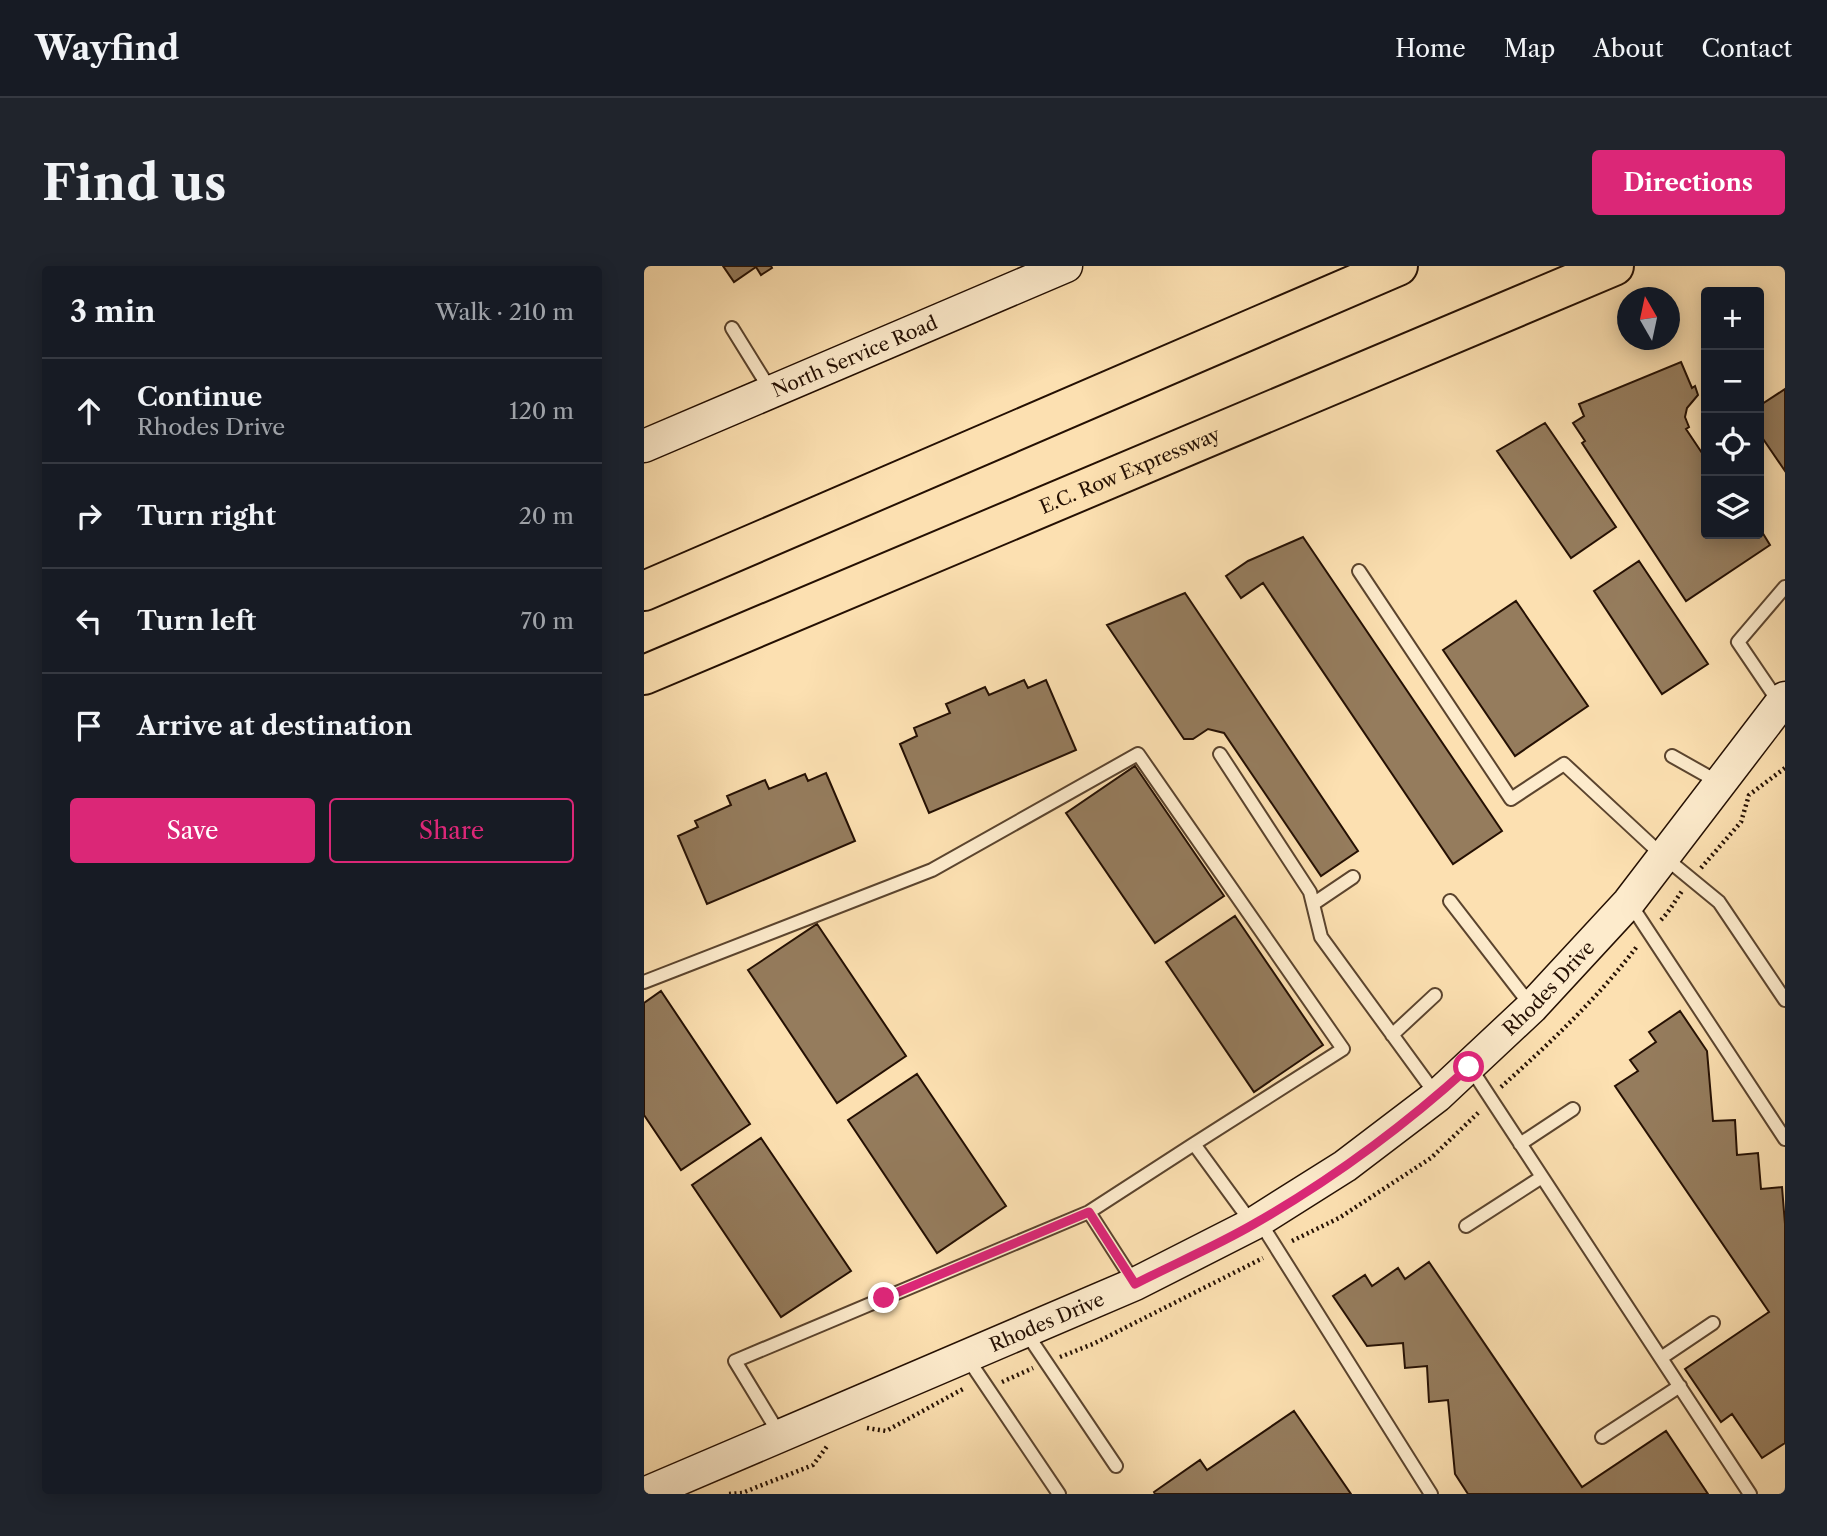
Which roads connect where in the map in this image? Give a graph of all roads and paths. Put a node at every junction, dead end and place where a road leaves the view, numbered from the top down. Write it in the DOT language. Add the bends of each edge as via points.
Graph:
graph roads {
  1 [pos="1066,266"];
  2 [pos="1398,266"];
  3 [pos="1614,266"];
  4 [pos="732,328"];
  5 [pos="772,391"];
  6 [pos="644,446"];
  7 [pos="1359,571"];
  8 [pos="1785,587"];
  9 [pos="644,591"];
  10 [pos="644,675"];
  11 [pos="1782,701"];
  12 [pos="1220,754"];
  13 [pos="1672,756"];
  14 [pos="1785,768"];
  15 [pos="1720,783"];
  16 [pos="1663,856"];
  17 [pos="1703,864"];
  18 [pos="1353,877"];
  19 [pos="1450,901"];
  20 [pos="1629,902"];
  21 [pos="1313,904"];
  22 [pos="1673,904"];
  23 [pos="1662,919"];
  24 [pos="1639,944"];
  25 [pos="644,982"];
  26 [pos="1435,995"];
  27 [pos="1785,1000"];
  28 [pos="1532,1007"];
  29 [pos="1392,1035"];
  30 [pos="1469,1067"];
  31 [pos="1502,1086"];
  32 [pos="1437,1096"];
  33 [pos="1573,1109"];
  34 [pos="1480,1111"];
  35 [pos="1785,1139"];
  36 [pos="1194,1144"];
  37 [pos="1520,1144"];
  38 [pos="1542,1177"];
  39 [pos="1089,1212"];
  40 [pos="1256,1223"];
  41 [pos="1465,1226"];
  42 [pos="1297,1238"];
  43 [pos="1261,1258"];
  44 [pos="1135,1284"];
  45 [pos="1713,1324"];
  46 [pos="1024,1331"];
  47 [pos="966,1356"];
  48 [pos="1058,1358"];
  49 [pos="1661,1358"];
  50 [pos="1028,1370"];
  51 [pos="1000,1383"];
  52 [pos="1680,1386"];
  53 [pos="966,1388"];
  54 [pos="862,1427"];
  55 [pos="780,1435"];
  56 [pos="1602,1437"];
  57 [pos="830,1443"];
  58 [pos="1116,1466"];
  59 [pos="644,1494"];
  60 [pos="729,1494"];
  61 [pos="1059,1494"];
  62 [pos="1432,1494"];
  63 [pos="1750,1494"];
  1 -- 5 [label="street, North Service Road"];
  2 -- 9 [label="highway"];
  3 -- 10 [label="highway, E.C. Row Expressway"];
  4 -- 5 [label="lane"];
  5 -- 6 [label="street, North Service Road"];
  7 -- 16 [label="lane" via="1511,799 1564,764"];
  8 -- 11 [label="lane" via="1738,642"];
  11 -- 15 [label="street, Rhodes Drive"];
  12 -- 21 [label="lane" via="1310,892"];
  13 -- 15 [label="lane"];
  14 -- 17 [label="path" via="1749,795 1741,822"];
  15 -- 16 [label="street, Rhodes Drive"];
  16 -- 20 [label="street, Rhodes Drive"];
  16 -- 27 [label="lane" via="1719,901"];
  18 -- 21 [label="lane"];
  19 -- 28 [label="lane"];
  20 -- 28 [label="street, Rhodes Drive"];
  20 -- 35 [label="lane"];
  21 -- 29 [label="lane" via="1321,937"];
  22 -- 23 [label="path"];
  24 -- 31 [label="path" via="1617,973"];
  25 -- 36 [label="lane" via="932,870 1138,754 1343,1049"];
  26 -- 29 [label="lane"];
  28 -- 30 [label="street, Rhodes Drive"];
  29 -- 32 [label="lane"];
  30 -- 32 [label="street, Rhodes Drive"];
  30 -- 37 [label="lane"];
  32 -- 40 [label="street, Rhodes Drive" via="1345,1166"];
  33 -- 37 [label="lane"];
  34 -- 42 [label="path" via="1431,1158 1339,1218"];
  36 -- 39 [label="lane"];
  36 -- 40 [label="lane"];
  37 -- 38 [label="lane"];
  38 -- 41 [label="lane"];
  38 -- 49 [label="lane"];
  39 -- 44 [label="lane"];
  39 -- 55 [label="lane" via="735,1361"];
  40 -- 44 [label="street, Rhodes Drive"];
  40 -- 62 [label="lane"];
  43 -- 48 [label="path"];
  44 -- 46 [label="street, Rhodes Drive"];
  45 -- 49 [label="lane"];
  46 -- 47 [label="street, Rhodes Drive"];
  46 -- 58 [label="lane"];
  47 -- 55 [label="street, Rhodes Drive"];
  47 -- 61 [label="lane"];
  49 -- 52 [label="lane"];
  50 -- 51 [label="path"];
  52 -- 56 [label="lane"];
  52 -- 63 [label="lane"];
  53 -- 54 [label="path" via="886,1431"];
  55 -- 59 [label="street, Rhodes Drive"];
  57 -- 60 [label="path" via="813,1465"];
}
